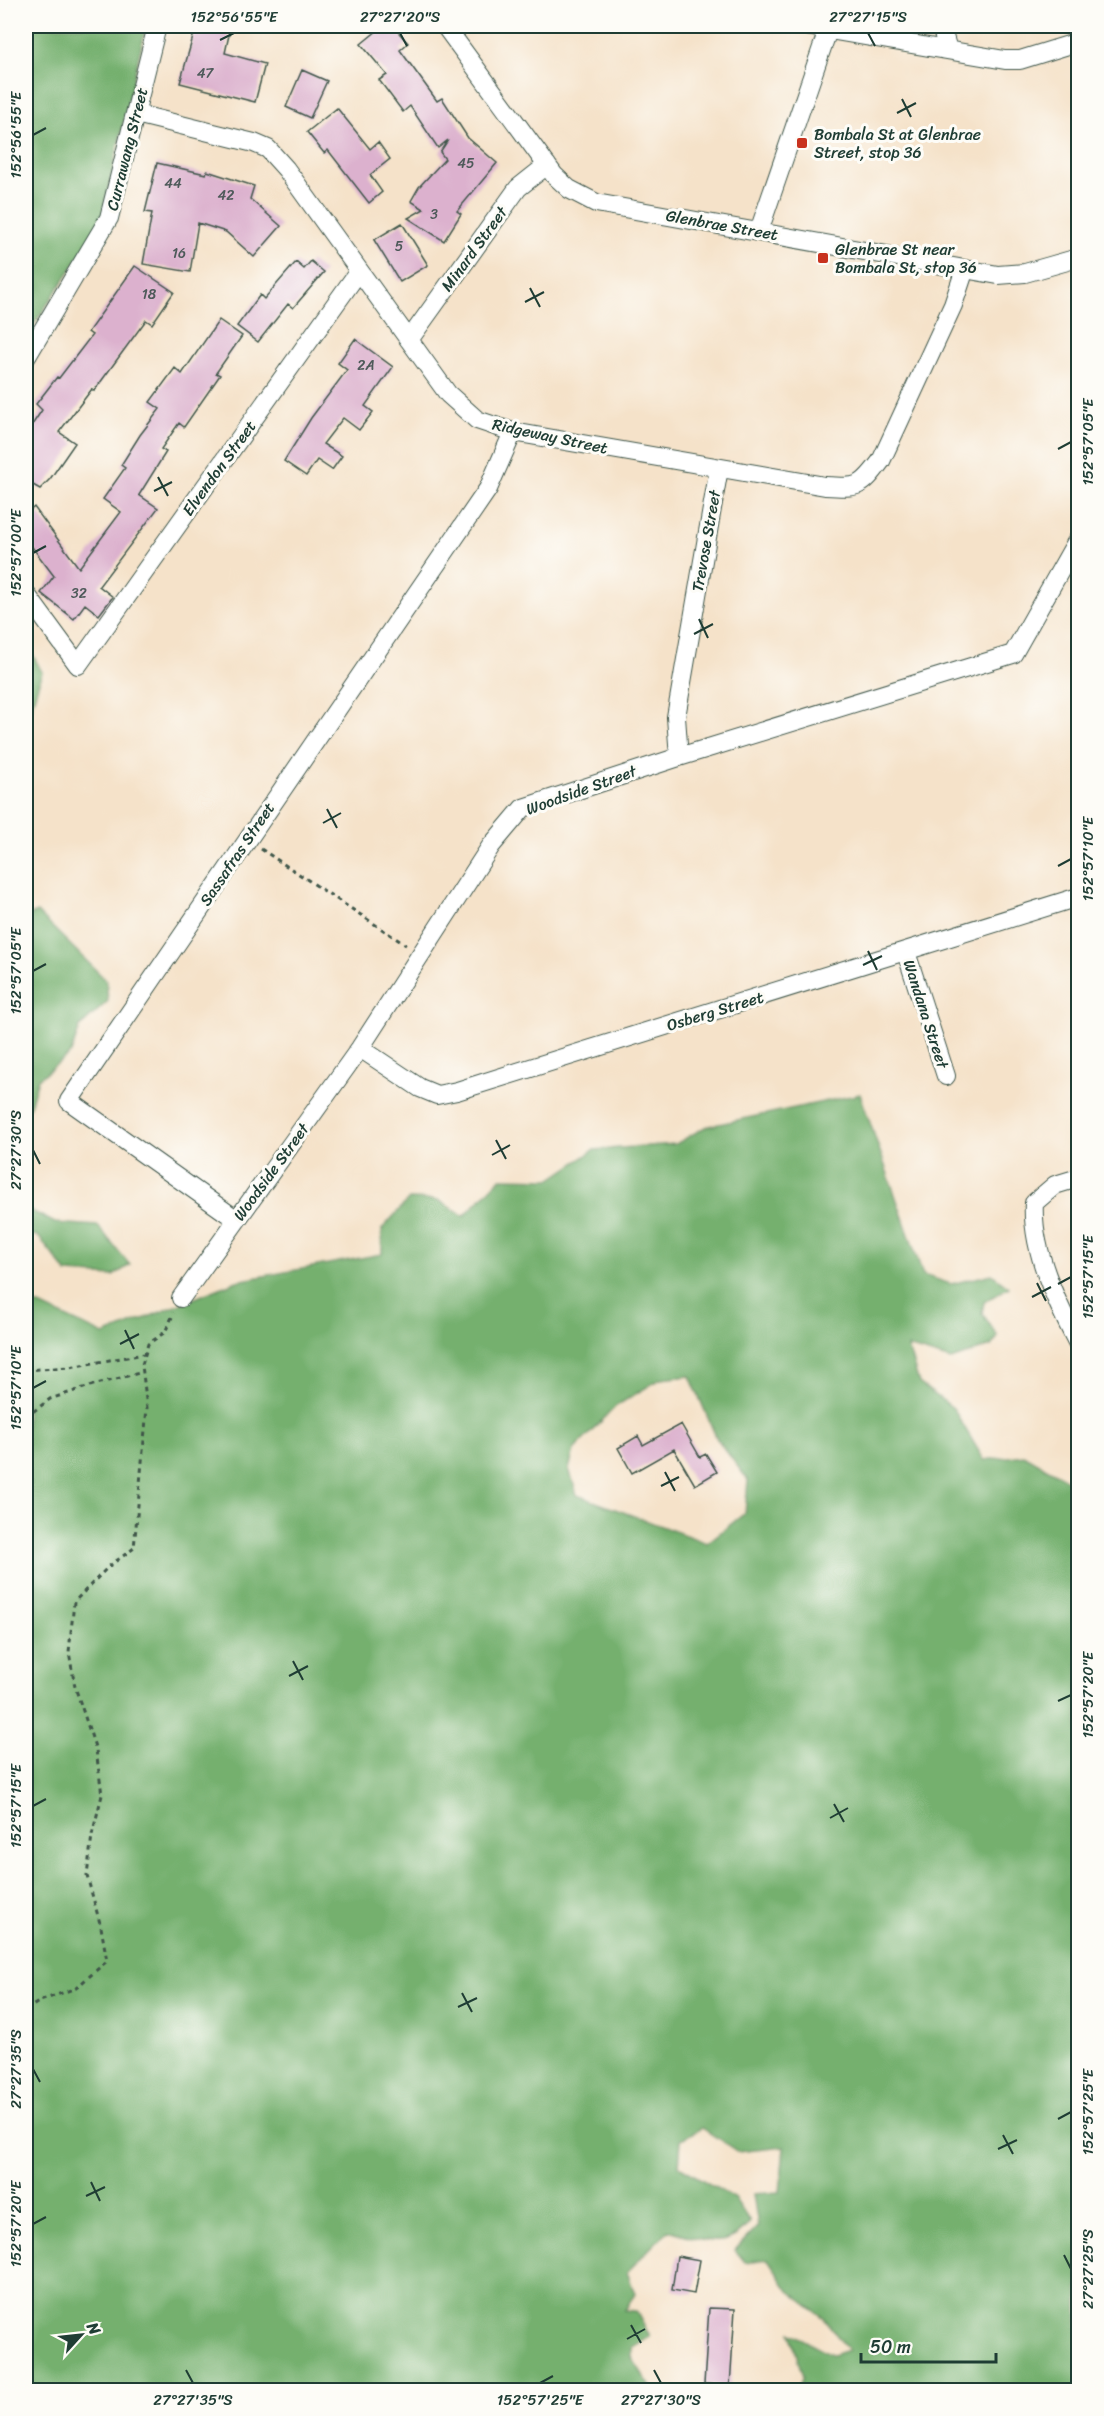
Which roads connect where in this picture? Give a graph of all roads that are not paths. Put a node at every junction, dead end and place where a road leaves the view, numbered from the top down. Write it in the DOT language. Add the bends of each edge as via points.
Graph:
graph roads {
  1 [pos="157,26"];
  2 [pos="445,26"];
  3 [pos="806,26"];
  4 [pos="941,26"];
  5 [pos="828,30"];
  6 [pos="1078,42"];
  7 [pos="948,50"];
  8 [pos="136,114"];
  9 [pos="547,165"];
  10 [pos="759,231"];
  11 [pos="1078,258"];
  12 [pos="965,269"];
  13 [pos="360,271"];
  14 [pos="409,340"];
  15 [pos="26,358"];
  16 [pos="513,432"];
  17 [pos="719,468"];
  18 [pos="1078,539"];
  19 [pos="26,594"];
  20 [pos="679,757"];
  21 [pos="1078,897"];
  22 [pos="906,952"];
  23 [pos="360,1048"];
  24 [pos="946,1076"];
  25 [pos="1078,1178"];
  26 [pos="237,1220"];
  27 [pos="181,1298"];
  28 [pos="1078,1344"];
  1 -- 8 [label="street, Currawang Street"];
  2 -- 9 [label="street, Glenbrae Street"];
  3 -- 5 [label="street"];
  4 -- 7 [label="street"];
  5 -- 7 [label="street"];
  5 -- 10 [label="street"];
  6 -- 7 [label="street" via="1020,60"];
  8 -- 13 [label="street, Ridgeway Street" via="254,142 268,149"];
  8 -- 15 [label="street, Currawang Street" via="109,218"];
  9 -- 10 [label="street, Glenbrae Street" via="569,189 596,203"];
  9 -- 14 [label="street, Minard Street" via="518,188"];
  10 -- 12 [label="street, Glenbrae Street"];
  11 -- 12 [label="street, Glenbrae Street" via="1015,275"];
  12 -- 17 [label="street, Ridgeway Street" via="953,305 881,461 868,478 853,488"];
  13 -- 14 [label="street, Ridgeway Street"];
  13 -- 19 [label="street, Elvendon Street" via="78,665"];
  14 -- 16 [label="street, Ridgeway Street" via="448,394 477,420"];
  16 -- 17 [label="street, Ridgeway Street"];
  16 -- 26 [label="street, Sassafras Street" via="488,489 69,1101"];
  17 -- 20 [label="street, Trevose Street" via="676,717"];
  18 -- 20 [label="street, Woodside Street" via="1013,654"];
  20 -- 23 [label="street, Woodside Street" via="523,808 491,846"];
  21 -- 22 [label="street, Osberg Street"];
  22 -- 23 [label="street, Osberg Street" via="437,1095"];
  22 -- 24 [label="street, Wandana Street"];
  23 -- 26 [label="street, Woodside Street"];
  25 -- 28 [label="street" via="1054,1185 1034,1203 1033,1225 1057,1304"];
  26 -- 27 [label="street, Woodside Street"];
}
